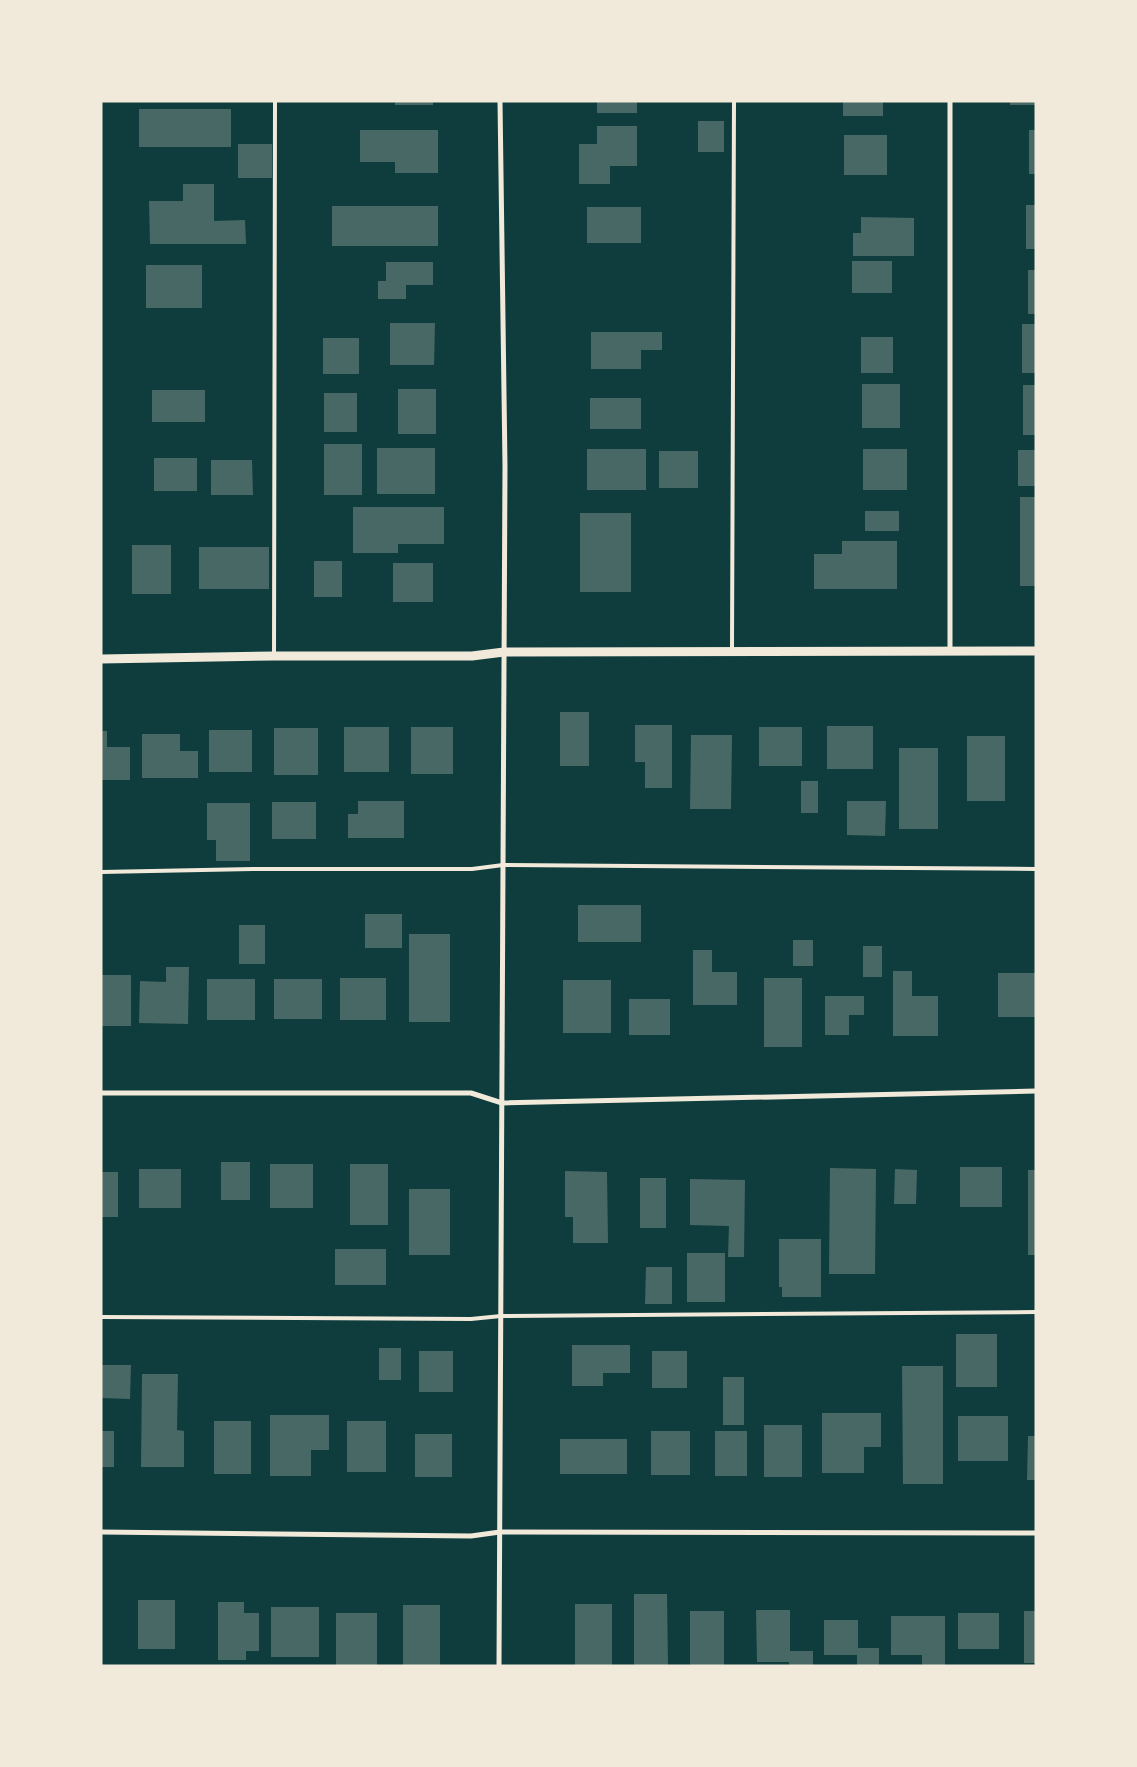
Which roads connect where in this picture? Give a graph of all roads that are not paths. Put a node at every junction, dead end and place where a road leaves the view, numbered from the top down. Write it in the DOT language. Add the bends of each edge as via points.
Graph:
graph roads {
  1 [pos="275,101"];
  2 [pos="500,101"];
  3 [pos="734,101"];
  4 [pos="950,101"];
  5 [pos="732,651"];
  6 [pos="950,651"];
  7 [pos="1036,651"];
  8 [pos="504,652"];
  9 [pos="274,656"];
  10 [pos="101,659"];
  11 [pos="503,866"];
  12 [pos="1036,869"];
  13 [pos="101,872"];
  14 [pos="1036,1091"];
  15 [pos="101,1093"];
  16 [pos="502,1103"];
  17 [pos="1036,1312"];
  18 [pos="501,1316"];
  19 [pos="101,1317"];
  20 [pos="101,1532"];
  21 [pos="500,1532"];
  22 [pos="1036,1534"];
  23 [pos="499,1666"];
  1 -- 9 [label="lane"];
  2 -- 8 [label="street"];
  3 -- 5 [label="lane"];
  4 -- 6 [label="street"];
  5 -- 6 [label="street"];
  5 -- 8 [label="street"];
  6 -- 7 [label="street"];
  8 -- 9 [label="street" via="472,656"];
  8 -- 11 [label="street"];
  9 -- 10 [label="street"];
  11 -- 12 [label="lane"];
  11 -- 13 [label="lane" via="472,869"];
  11 -- 16 [label="street"];
  14 -- 16 [label="street"];
  15 -- 16 [label="street" via="471,1093"];
  16 -- 18 [label="street"];
  17 -- 18 [label="lane"];
  18 -- 19 [label="lane" via="471,1319"];
  18 -- 21 [label="street"];
  20 -- 21 [label="street" via="471,1536"];
  21 -- 22 [label="street"];
  21 -- 23 [label="street"];
}
